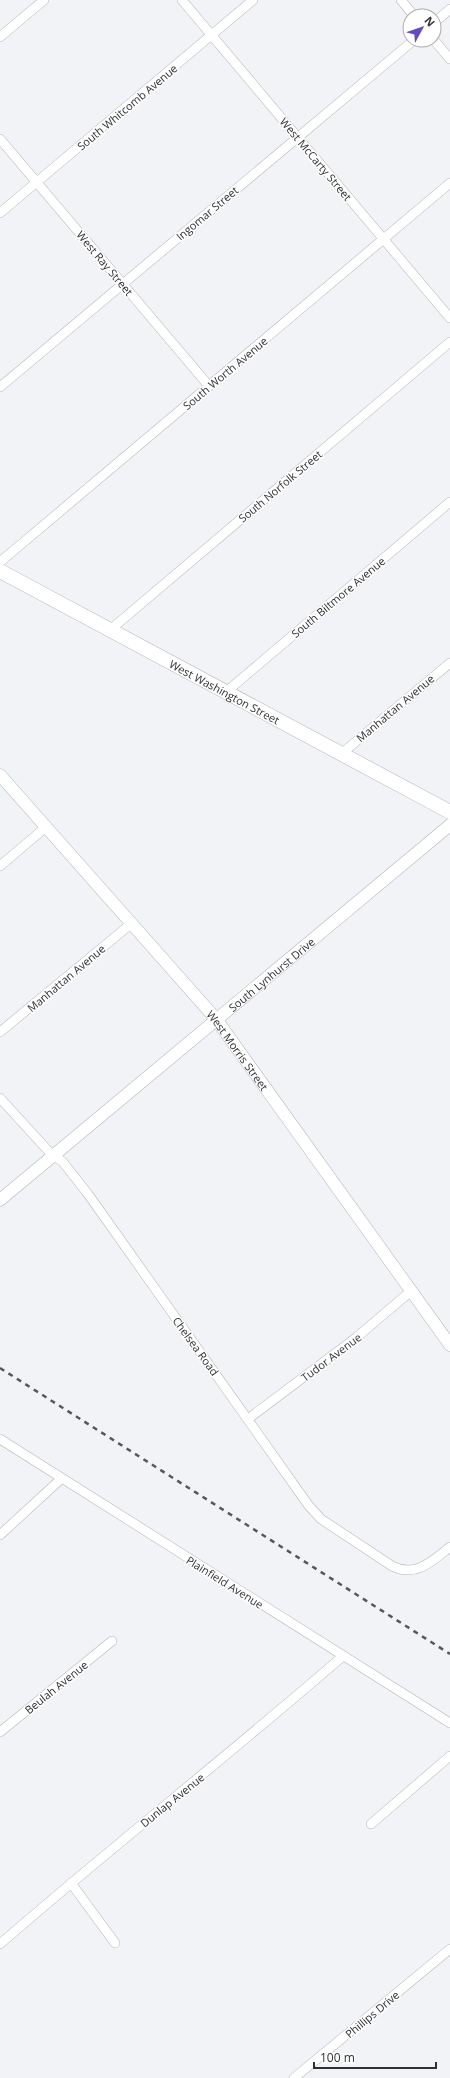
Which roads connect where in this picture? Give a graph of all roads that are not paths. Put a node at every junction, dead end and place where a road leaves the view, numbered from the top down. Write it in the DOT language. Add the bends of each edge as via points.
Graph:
graph roads {
  1 [pos="44,0"];
  2 [pos="182,0"];
  3 [pos="253,0"];
  4 [pos="401,0"];
  5 [pos="408,8"];
  6 [pos="450,9"];
  7 [pos="442,16"];
  8 [pos="212,35"];
  9 [pos="0,37"];
  10 [pos="404,48"];
  11 [pos="441,48"];
  12 [pos="450,59"];
  13 [pos="298,137"];
  14 [pos="0,139"];
  15 [pos="37,182"];
  16 [pos="450,183"];
  17 [pos="0,213"];
  18 [pos="384,239"];
  19 [pos="123,283"];
  20 [pos="450,318"];
  21 [pos="450,342"];
  22 [pos="209,386"];
  23 [pos="0,387"];
  24 [pos="450,502"];
  25 [pos="0,562"];
  26 [pos="0,571"];
  27 [pos="110,630"];
  28 [pos="450,663"];
  29 [pos="226,692"];
  30 [pos="341,754"];
  31 [pos="0,775"];
  32 [pos="450,812"];
  33 [pos="450,825"];
  34 [pos="46,827"];
  35 [pos="0,866"];
  36 [pos="132,923"];
  37 [pos="216,1019"];
  38 [pos="0,1032"];
  39 [pos="0,1098"];
  40 [pos="53,1156"];
  41 [pos="0,1200"];
  42 [pos="411,1292"];
  43 [pos="450,1345"];
  44 [pos="248,1419"];
  45 [pos="0,1439"];
  46 [pos="62,1478"];
  47 [pos="0,1534"];
  48 [pos="450,1547"];
  49 [pos="112,1641"];
  50 [pos="343,1656"];
  51 [pos="450,1723"];
  52 [pos="0,1732"];
  53 [pos="450,1756"];
  54 [pos="371,1824"];
  55 [pos="71,1883"];
  56 [pos="115,1943"];
  57 [pos="0,1944"];
  58 [pos="450,1949"];
  59 [pos="294,2078"];
  1 -- 9 [label="street"];
  2 -- 8 [label="street, West McCarty Street"];
  3 -- 8 [label="street, South Whitcomb Avenue"];
  4 -- 5 [label="street"];
  6 -- 7 [label="street"];
  8 -- 13 [label="street, West McCarty Street"];
  8 -- 15 [label="street, South Whitcomb Avenue"];
  10 -- 13 [label="street, Ingomar Street"];
  11 -- 12 [label="street"];
  13 -- 18 [label="street, West McCarty Street"];
  13 -- 19 [label="street, Ingomar Street"];
  14 -- 15 [label="street, West Ray Street"];
  15 -- 17 [label="street, South Whitcomb Avenue"];
  15 -- 19 [label="street, West Ray Street"];
  16 -- 18 [label="street, South Worth Avenue"];
  18 -- 20 [label="street, West McCarty Street"];
  18 -- 22 [label="street, South Worth Avenue"];
  19 -- 22 [label="street, West Ray Street"];
  19 -- 23 [label="street, Ingomar Street"];
  21 -- 27 [label="street, South Norfolk Street"];
  22 -- 25 [label="street, South Worth Avenue"];
  24 -- 29 [label="street, South Biltmore Avenue"];
  26 -- 27 [label="main road, West Washington Street"];
  27 -- 29 [label="main road, West Washington Street"];
  28 -- 30 [label="street, Manhattan Avenue"];
  29 -- 30 [label="main road, West Washington Street"];
  30 -- 32 [label="main road, West Washington Street"];
  31 -- 34 [label="main road, West Morris Street"];
  33 -- 37 [label="main road, South Lynhurst Drive"];
  34 -- 35 [label="street"];
  34 -- 36 [label="main road, West Morris Street"];
  36 -- 37 [label="main road, West Morris Street"];
  36 -- 38 [label="street, Manhattan Avenue"];
  37 -- 40 [label="main road, South Lynhurst Drive"];
  37 -- 42 [label="main road, West Morris Street"];
  39 -- 40 [label="street, Chelsea Road"];
  40 -- 41 [label="main road, South Lynhurst Drive"];
  40 -- 44 [label="street, Chelsea Road" via="62,1161 88,1194"];
  42 -- 43 [label="main road, West Morris Street"];
  42 -- 44 [label="street, Tudor Avenue" via="356,1338"];
  44 -- 48 [label="street, Chelsea Road" via="317,1516 392,1566 409,1571 421,1567"];
  45 -- 46 [label="street, Plainfield Avenue"];
  46 -- 47 [label="street"];
  46 -- 50 [label="street, Plainfield Avenue"];
  49 -- 52 [label="street, Beulah Avenue"];
  50 -- 51 [label="street, Plainfield Avenue"];
  50 -- 55 [label="street, Dunlap Avenue"];
  53 -- 54 [label="street"];
  55 -- 56 [label="street"];
  55 -- 57 [label="street, Dunlap Avenue"];
  58 -- 59 [label="street, Phillips Drive"];
}
